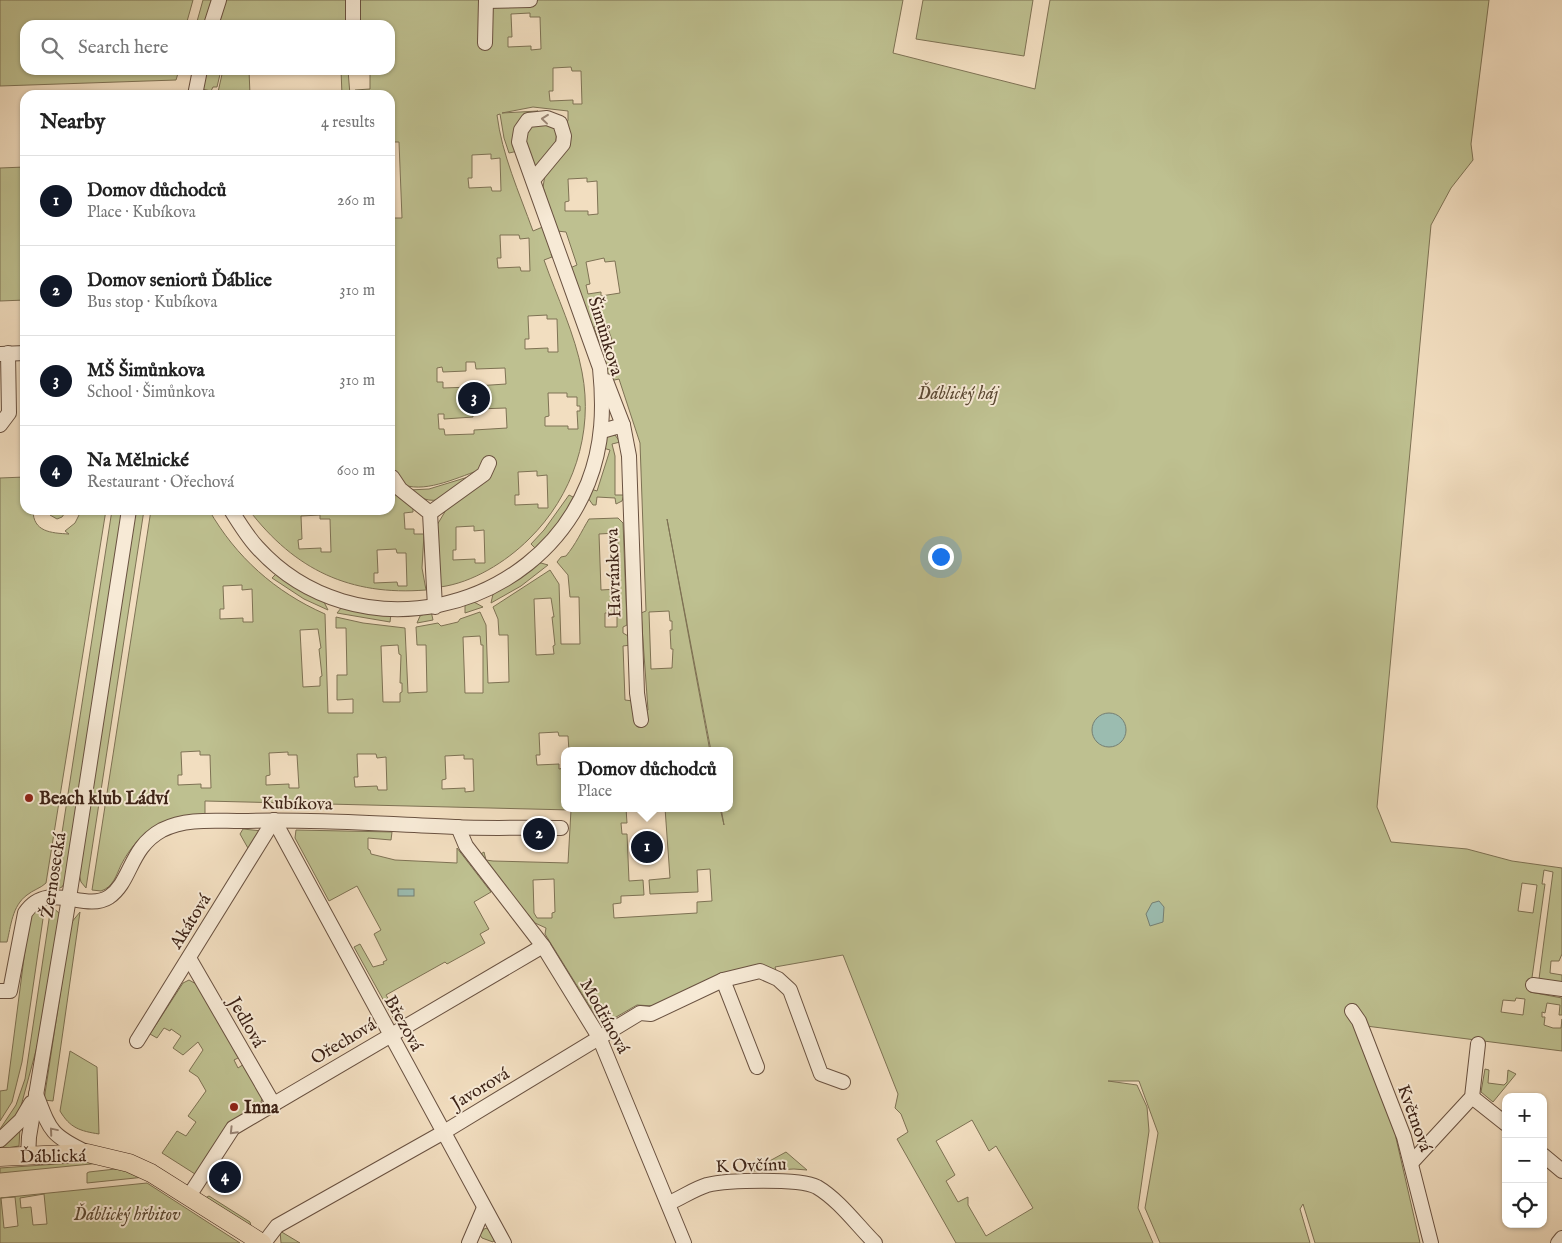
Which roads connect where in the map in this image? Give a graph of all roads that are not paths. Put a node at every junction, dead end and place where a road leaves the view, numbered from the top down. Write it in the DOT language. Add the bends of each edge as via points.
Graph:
graph roads {
  1 [pos="218,0"];
  2 [pos="352,0"];
  3 [pos="530,0"];
  4 [pos="486,1"];
  5 [pos="212,20"];
  6 [pos="353,20"];
  7 [pos="485,43"];
  8 [pos="199,75"];
  9 [pos="196,90"];
  10 [pos="534,179"];
  11 [pos="20,353"];
  12 [pos="4,354"];
  13 [pos="600,368"];
  14 [pos="0,425"];
  15 [pos="623,425"];
  16 [pos="602,431"];
  17 [pos="489,463"];
  18 [pos="395,481"];
  19 [pos="430,513"];
  20 [pos="128,515"];
  21 [pos="235,515"];
  22 [pos="435,607"];
  23 [pos="640,720"];
  24 [pos="274,820"];
  25 [pos="458,827"];
  26 [pos="561,828"];
  27 [pos="69,898"];
  28 [pos="543,946"];
  29 [pos="189,958"];
  30 [pos="723,980"];
  31 [pos="1532,985"];
  32 [pos="1562,990"];
  33 [pos="0,991"];
  34 [pos="1352,1010"];
  35 [pos="389,1036"];
  36 [pos="599,1037"];
  37 [pos="137,1041"];
  38 [pos="1478,1044"];
  39 [pos="757,1067"];
  40 [pos="842,1082"];
  41 [pos="36,1093"];
  42 [pos="1472,1097"];
  43 [pos="274,1104"];
  44 [pos="1502,1121"];
  45 [pos="444,1132"];
  46 [pos="0,1140"];
  47 [pos="87,1153"];
  48 [pos="0,1157"];
  49 [pos="28,1157"];
  50 [pos="1547,1158"];
  51 [pos="1412,1162"];
  52 [pos="1562,1171"];
  53 [pos="189,1196"];
  54 [pos="668,1203"];
  55 [pos="484,1208"];
  56 [pos="1562,1238"];
  57 [pos="263,1243"];
  58 [pos="469,1243"];
  59 [pos="504,1243"];
  60 [pos="684,1243"];
  61 [pos="875,1243"];
  62 [pos="1431,1243"];
  63 [pos="1558,1243"];
  1 -- 5 [label="street"];
  2 -- 6 [label="street"];
  3 -- 4 [label="street"];
  4 -- 7 [label="street"];
  8 -- 9 [label="street"];
  10 -- 13 [label="street, Šimůnkova"];
  11 -- 12 [label="street"];
  12 -- 14 [label="street" via="9,413"];
  13 -- 15 [label="street, Havránkova"];
  13 -- 16 [label="street, Šimůnkova" via="604,404"];
  15 -- 16 [label="street"];
  15 -- 23 [label="street, Havránkova" via="629,456"];
  16 -- 22 [label="street, Šimůnkova" via="594,466 580,500 565,526 542,553 481,594"];
  17 -- 19 [label="street" via="484,474"];
  18 -- 19 [label="street"];
  19 -- 22 [label="street"];
  20 -- 27 [label="street, Žernosecká"];
  21 -- 22 [label="street, Šimůnkova" via="257,547 282,570 305,585 335,598 366,606"];
  24 -- 25 [label="street, Kubíkova"];
  24 -- 27 [label="street, Kubíkova" via="182,822 150,837 137,851 120,885 109,896 98,901"];
  24 -- 29 [label="street, Akátová"];
  24 -- 35 [label="street, Březová"];
  25 -- 26 [label="street, Kubíkova"];
  25 -- 28 [label="street, Modřínová" via="466,846"];
  27 -- 33 [label="street, Kubíkova" via="42,899 32,903 25,913 10,991"];
  27 -- 41 [label="street, Žernosecká"];
  28 -- 35 [label="street, Ořechová"];
  28 -- 36 [label="street, Modřínová"];
  29 -- 37 [label="street, Akátová"];
  29 -- 43 [label="street, Jedlová"];
  30 -- 36 [label="street, Javorová" via="651,1014 640,1013"];
  30 -- 39 [label="street"];
  30 -- 40 [label="street, Javorová" via="760,971 778,978 790,990 822,1074"];
  31 -- 32 [label="street"];
  34 -- 51 [label="street, Květnová"];
  35 -- 43 [label="street, Ořechová"];
  35 -- 45 [label="street, Březová"];
  36 -- 45 [label="street, Javorová"];
  36 -- 54 [label="street, Modřínová"];
  38 -- 42 [label="street"];
  41 -- 46 [label="street" via="21,1120"];
  47 -- 41 [label="street, one-way" via="53,1132"];
  41 -- 49 [label="street, Žernosecká"];
  42 -- 44 [label="street"];
  42 -- 51 [label="street"];
  43 -- 53 [label="street, Ořechová, one-way" via="233,1128"];
  45 -- 55 [label="street, Březová"];
  45 -- 57 [label="street, Javorová" via="277,1226"];
  47 -- 49 [label="main road, Ďáblická"];
  47 -- 53 [label="main road, Ďáblická" via="143,1168"];
  48 -- 49 [label="main road, Ďáblická"];
  50 -- 52 [label="street"];
  51 -- 62 [label="street, Květnová"];
  53 -- 57 [label="main road, Ďáblická"];
  54 -- 60 [label="street, Modřínová"];
  54 -- 61 [label="street, K Ovčínu" via="707,1185 782,1180 801,1183 816,1187 830,1198"];
  55 -- 58 [label="street"];
  55 -- 59 [label="street, Březová"];
  56 -- 63 [label="street"];
}
